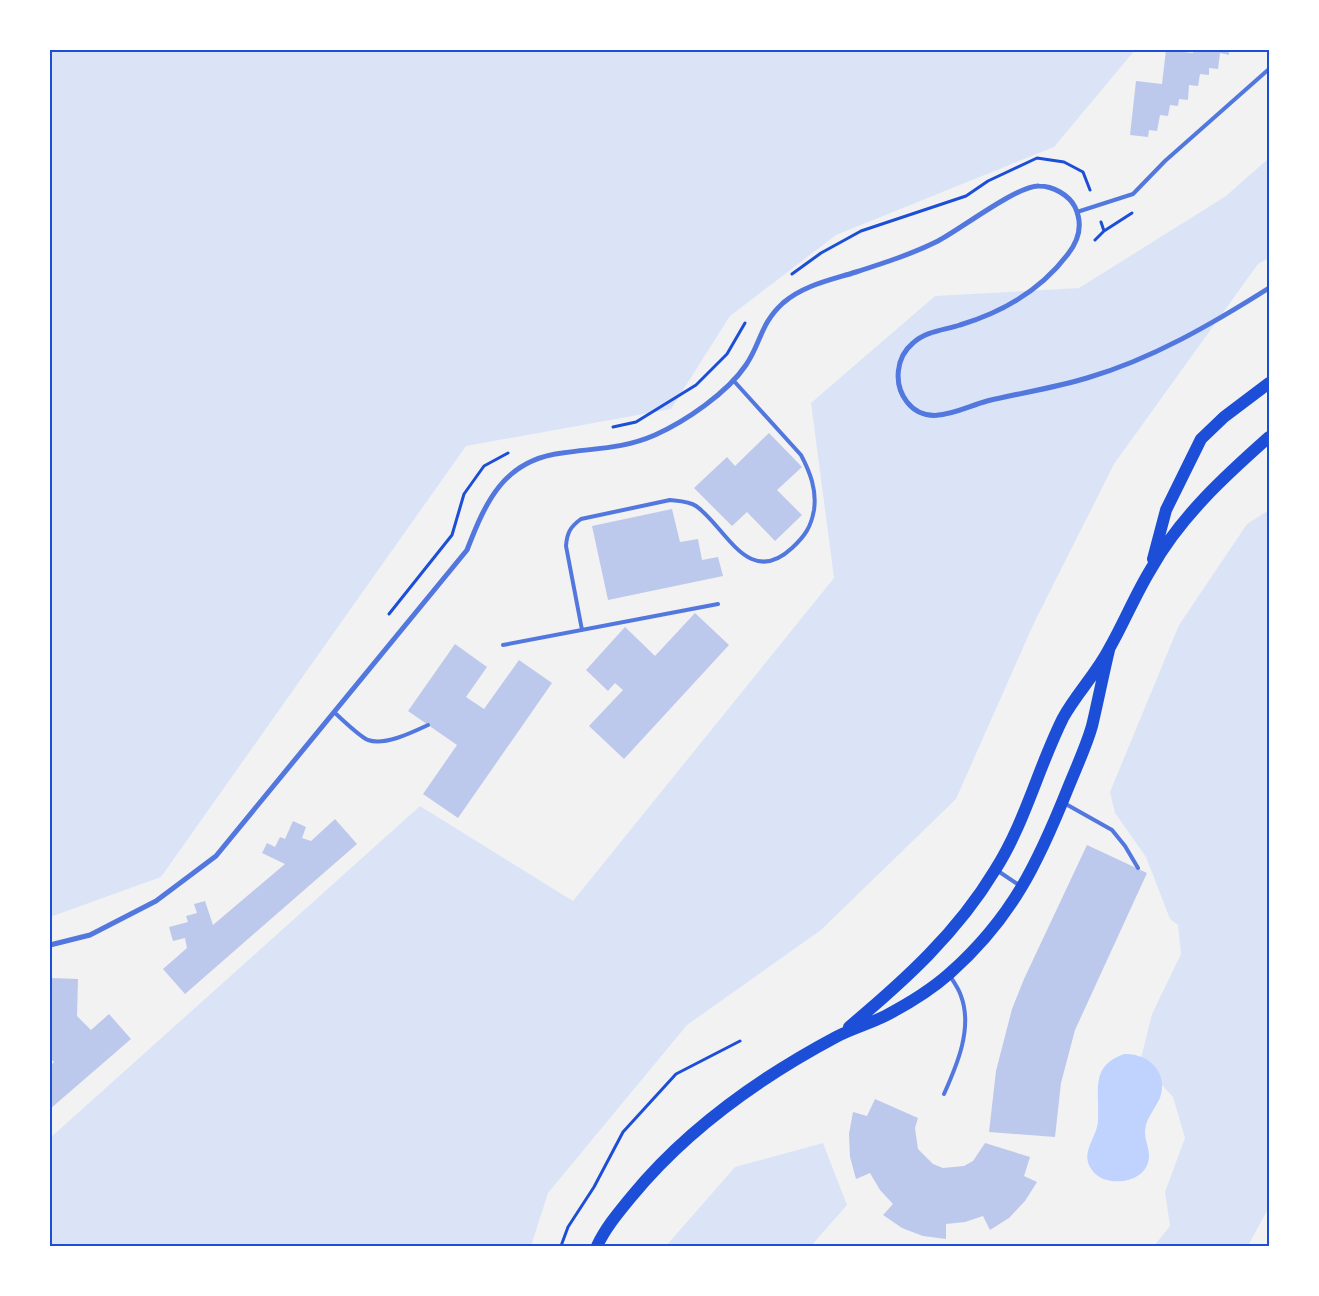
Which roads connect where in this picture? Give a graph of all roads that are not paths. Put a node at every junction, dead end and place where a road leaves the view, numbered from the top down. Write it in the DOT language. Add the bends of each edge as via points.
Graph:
graph roads {
  1 [pos="1269,70"];
  2 [pos="1077,212"];
  3 [pos="1269,288"];
  4 [pos="733,380"];
  5 [pos="1269,382"];
  6 [pos="1269,437"];
  7 [pos="1152,567"];
  8 [pos="718,604"];
  9 [pos="582,630"];
  10 [pos="503,644"];
  11 [pos="1109,650"];
  12 [pos="335,713"];
  13 [pos="428,725"];
  14 [pos="1062,801"];
  15 [pos="1138,868"];
  16 [pos="996,869"];
  17 [pos="1023,888"];
  18 [pos="50,945"];
  19 [pos="949,974"];
  20 [pos="837,1036"];
  21 [pos="944,1094"];
  22 [pos="597,1246"];
  1 -- 2 [label="lane" via="1165,161 1133,194"];
  2 -- 3 [label="street" via="1080,228 1071,251 1037,287 994,312 911,344 900,360 898,370 900,389 910,405 926,415 937,416 1090,377 1175,342"];
  2 -- 4 [label="street" via="1073,203 1058,191 1038,185 1028,187 918,251 804,290 772,315 761,331 748,363"];
  4 -- 9 [label="lane" via="801,455 809,470 815,502 807,533 783,556 756,560 743,556 696,506 684,501 670,500 581,518 572,525 566,546"];
  4 -- 12 [label="street" via="696,412 654,436 607,450 559,453 525,463 497,486 467,550"];
  5 -- 7 [label="main road" via="1224,417 1201,440 1166,510"];
  6 -- 7 [label="main road" via="1218,482"];
  7 -- 11 [label="main road"];
  8 -- 9 [label="lane"];
  9 -- 10 [label="lane"];
  11 -- 14 [label="main road" via="1091,729"];
  11 -- 16 [label="main road" via="1063,718"];
  12 -- 13 [label="lane" via="369,740 409,735"];
  12 -- 18 [label="street" via="216,856 156,901 90,935"];
  14 -- 15 [label="lane" via="1112,830"];
  14 -- 17 [label="main road" via="1050,834"];
  16 -- 17 [label="lane"];
  16 -- 20 [label="main road" via="950,933 922,963"];
  17 -- 19 [label="main road" via="991,931"];
  19 -- 20 [label="main road" via="884,1016"];
  19 -- 21 [label="lane" via="962,996 965,1015 956,1066"];
  20 -- 22 [label="main road" via="729,1103 681,1144 646,1179"];
}
